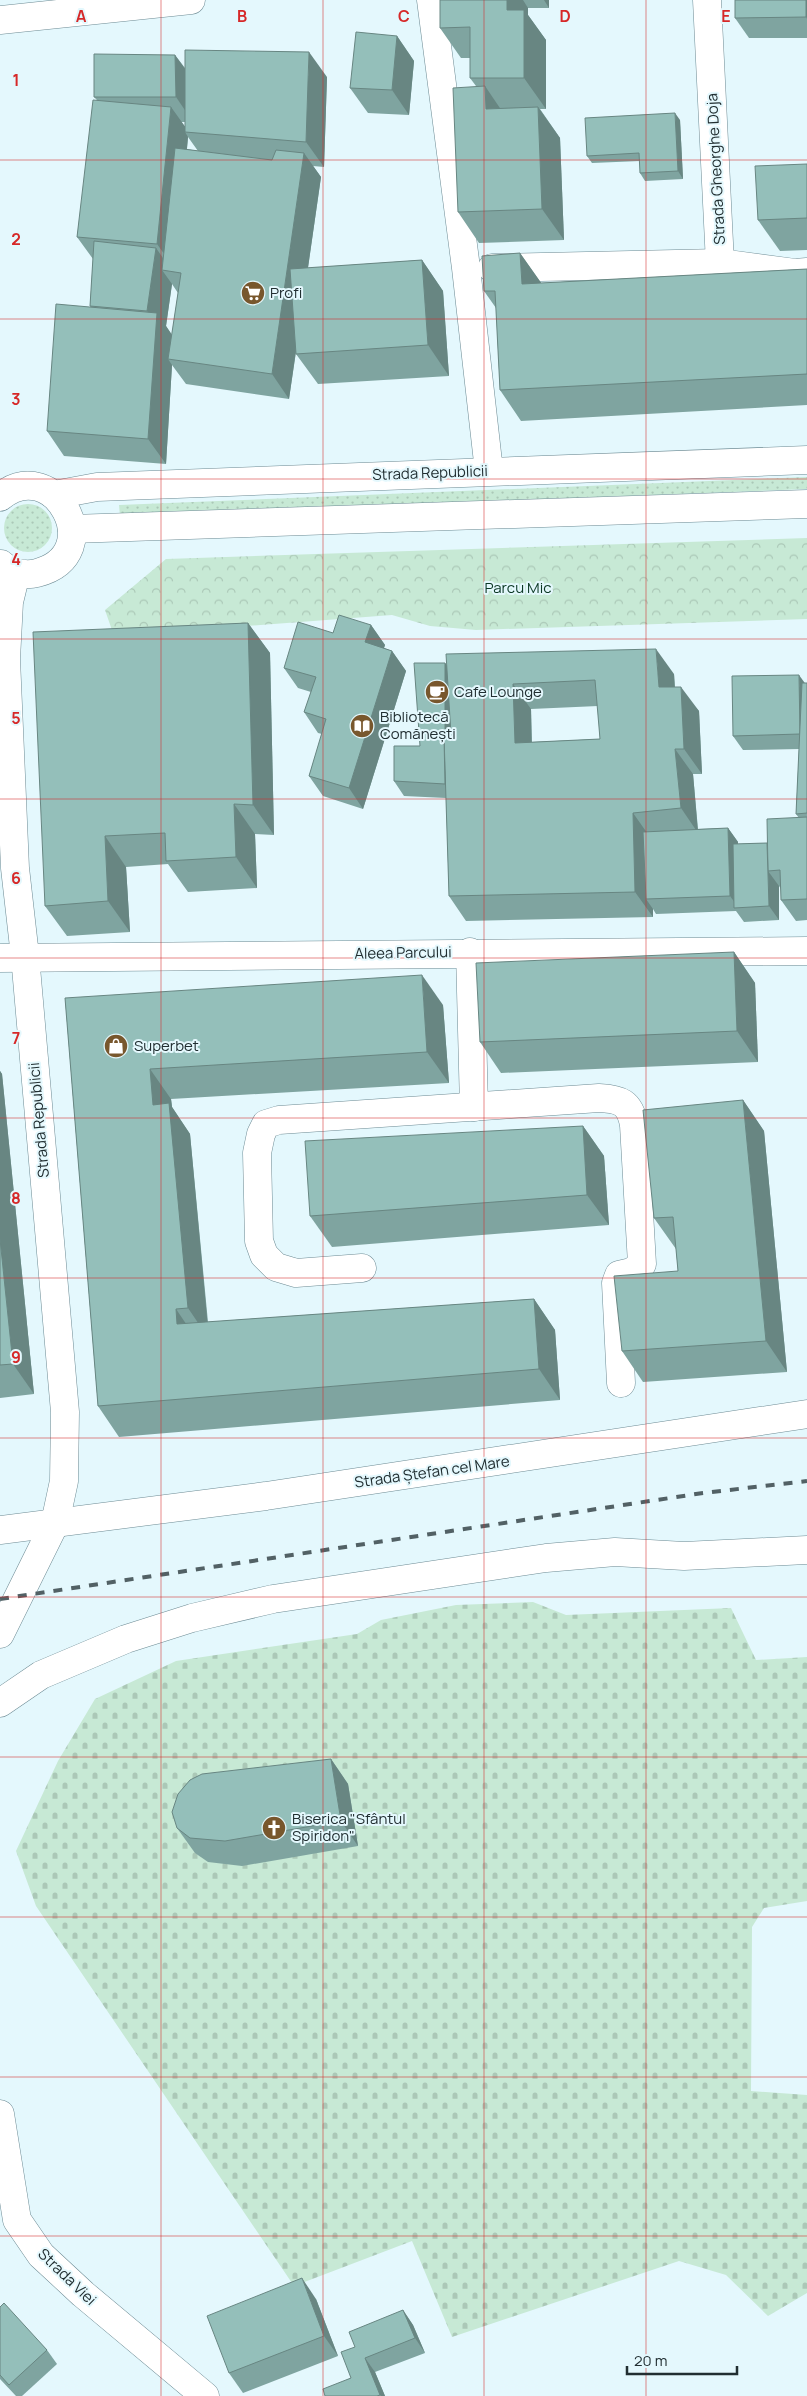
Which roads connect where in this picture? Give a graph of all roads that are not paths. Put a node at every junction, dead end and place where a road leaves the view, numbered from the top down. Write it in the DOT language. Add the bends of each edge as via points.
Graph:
graph roads {
  1 [pos="191,0"];
  2 [pos="431,0"];
  3 [pos="707,0"];
  4 [pos="0,20"];
  5 [pos="720,264"];
  6 [pos="466,268"];
  7 [pos="807,272"];
  8 [pos="807,460"];
  9 [pos="489,471"];
  10 [pos="54,495"];
  11 [pos="0,497"];
  12 [pos="807,504"];
  13 [pos="72,528"];
  14 [pos="8,568"];
  15 [pos="807,951"];
  16 [pos="470,952"];
  17 [pos="13,957"];
  18 [pos="474,1107"];
  19 [pos="362,1268"];
  20 [pos="621,1383"];
  21 [pos="807,1414"];
  22 [pos="55,1522"];
  23 [pos="0,1530"];
  24 [pos="807,1550"];
  25 [pos="0,1634"];
  26 [pos="0,1703"];
  27 [pos="0,2114"];
  28 [pos="205,2396"];
  1 -- 4 [label="street"];
  2 -- 6 [label="street"];
  3 -- 5 [label="street, Strada Gheorghe Doja"];
  5 -- 6 [label="street, Strada Gheorghe Doja"];
  5 -- 7 [label="street"];
  6 -- 9 [label="street"];
  8 -- 9 [label="street, Strada Republicii"];
  9 -- 10 [label="street, Strada Republicii" via="97,487"];
  10 -- 11 [label="street" via="43,488 30,486 17,488"];
  10 -- 13 [label="street" via="70,515"];
  12 -- 13 [label="street"];
  13 -- 14 [label="street" via="71,542 58,563 45,571 31,574"];
  14 -- 17 [label="street, Strada Republicii" via="6,669 15,868"];
  15 -- 16 [label="street, Aleea Parcului"];
  16 -- 17 [label="street, Aleea Parcului"];
  16 -- 18 [label="street"];
  17 -- 22 [label="street, Strada Republicii" via="65,1412 64,1482"];
  18 -- 19 [label="street" via="279,1120 266,1124 260,1134 257,1153 259,1241 264,1255 276,1267 296,1273"];
  18 -- 20 [label="street" via="599,1098 620,1101 632,1113 642,1264 632,1272 619,1275 616,1283"];
  21 -- 22 [label="street, Strada Ștefan cel Mare" via="285,1493"];
  22 -- 23 [label="street"];
  22 -- 25 [label="street, Strada Republicii"];
  24 -- 26 [label="street" via="684,1556 615,1552 546,1558 273,1599 192,1618 126,1639 41,1675"];
  27 -- 28 [label="street, Strada Viei" via="17,2220 41,2255"];
}
